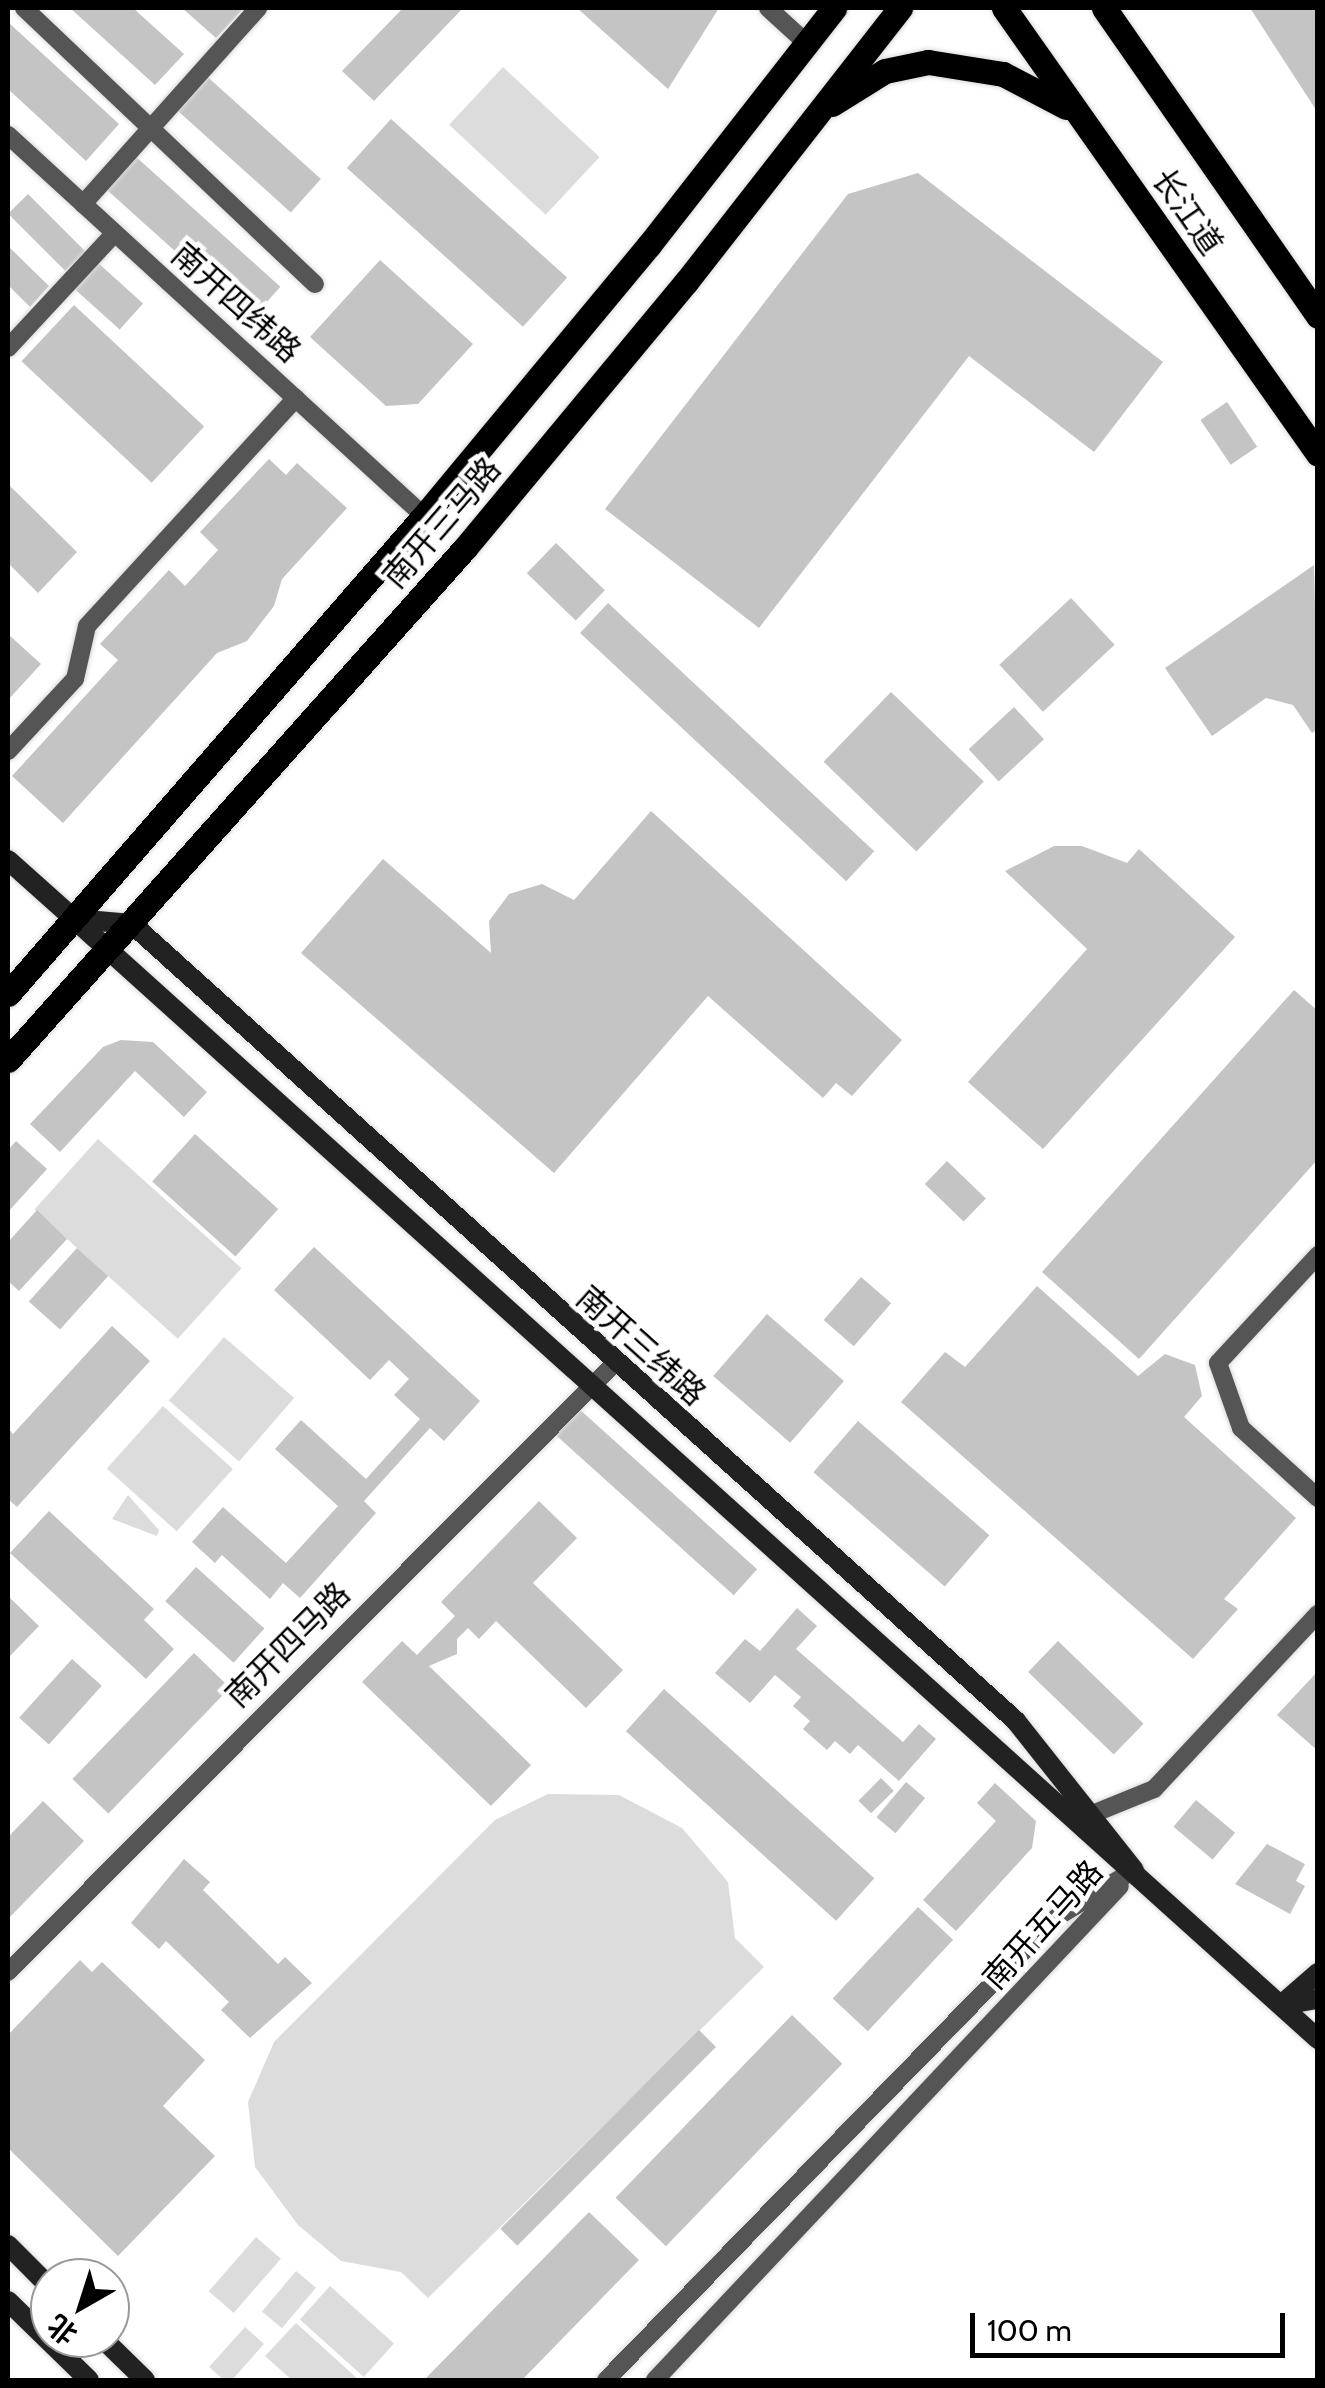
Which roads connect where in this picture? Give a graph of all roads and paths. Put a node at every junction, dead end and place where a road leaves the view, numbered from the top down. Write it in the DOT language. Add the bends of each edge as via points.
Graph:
graph roads {
  1 [pos="24,8"];
  2 [pos="258,8"];
  3 [pos="768,8"];
  4 [pos="812,8"];
  5 [pos="834,8"];
  6 [pos="1004,8"];
  7 [pos="1104,8"];
  8 [pos="899,9"];
  9 [pos="802,38"];
  10 [pos="790,65"];
  11 [pos="1079,115"];
  12 [pos="808,121"];
  13 [pos="151,128"];
  14 [pos="8,135"];
  15 [pos="83,204"];
  16 [pos="115,233"];
  17 [pos="315,284"];
  18 [pos="1318,316"];
  19 [pos="8,348"];
  20 [pos="296,398"];
  21 [pos="1318,454"];
  22 [pos="424,516"];
  23 [pos="8,751"];
  24 [pos="8,860"];
  25 [pos="74,919"];
  26 [pos="132,924"];
  27 [pos="108,949"];
  28 [pos="8,994"];
  29 [pos="8,1060"];
  30 [pos="1318,1255"];
  31 [pos="614,1363"];
  32 [pos="591,1386"];
  33 [pos="1318,1498"];
  34 [pos="1318,1614"];
  35 [pos="1090,1814"];
  36 [pos="1134,1870"];
  37 [pos="8,1972"];
  38 [pos="1318,1973"];
  39 [pos="1318,2000"];
  40 [pos="1281,2005"];
  41 [pos="1318,2039"];
  42 [pos="8,2245"];
  43 [pos="30,2267"];
  44 [pos="8,2301"];
  45 [pos="122,2358"];
  46 [pos="89,2380"];
  47 [pos="145,2380"];
  48 [pos="606,2380"];
  49 [pos="655,2380"];
  1 -- 13 [label="street"];
  2 -- 13 [label="street"];
  3 -- 9 [label="street"];
  4 -- 9 [label="main road"];
  5 -- 10 [label="main road, 南开三马路"];
  6 -- 11 [label="main road, 长江道"];
  7 -- 18 [label="main road, 长江道"];
  8 -- 12 [label="main road, 南开三马路"];
  9 -- 10 [label="main road"];
  10 -- 22 [label="main road, 南开三马路"];
  11 -- 12 [label="main road" via="1028,82 928,62 885,70"];
  11 -- 21 [label="main road, 长江道"];
  12 -- 26 [label="main road, 南开三马路" via="686,282 465,548"];
  13 -- 15 [label="street"];
  13 -- 17 [label="street"];
  14 -- 15 [label="street, 南开四纬路"];
  15 -- 16 [label="street, 南开四纬路"];
  16 -- 19 [label="street"];
  16 -- 20 [label="street, 南开四纬路"];
  20 -- 22 [label="street, 南开四纬路"];
  20 -- 23 [label="street" via="87,626 75,678"];
  22 -- 25 [label="main road, 南开三马路"];
  24 -- 25 [label="street, 南开三纬路"];
  25 -- 26 [label="street"];
  25 -- 27 [label="street, 南开三纬路"];
  25 -- 28 [label="main road, 南开三马路"];
  26 -- 27 [label="main road, 南开三马路"];
  26 -- 31 [label="street, 南开三纬路"];
  27 -- 29 [label="main road, 南开三马路"];
  27 -- 32 [label="street, 南开三纬路"];
  30 -- 33 [label="street" via="1218,1363 1241,1428"];
  31 -- 32 [label="street, 南开四马路"];
  31 -- 35 [label="street, 南开三纬路" via="1016,1721"];
  32 -- 36 [label="street, 南开三纬路"];
  32 -- 37 [label="street, 南开四马路"];
  34 -- 35 [label="street" via="1154,1789"];
  35 -- 36 [label="street, 南开三纬路"];
  36 -- 40 [label="street, 南开三纬路"];
  36 -- 48 [label="street, 南开五马路" via="1057,1917"];
  36 -- 49 [label="street, 南开五马路"];
  38 -- 40 [label="street"];
  39 -- 40 [label="street"];
  40 -- 41 [label="street, 南开三纬路"];
  42 -- 43 [label="street"];
  44 -- 46 [label="street"];
  45 -- 47 [label="street"];
}
